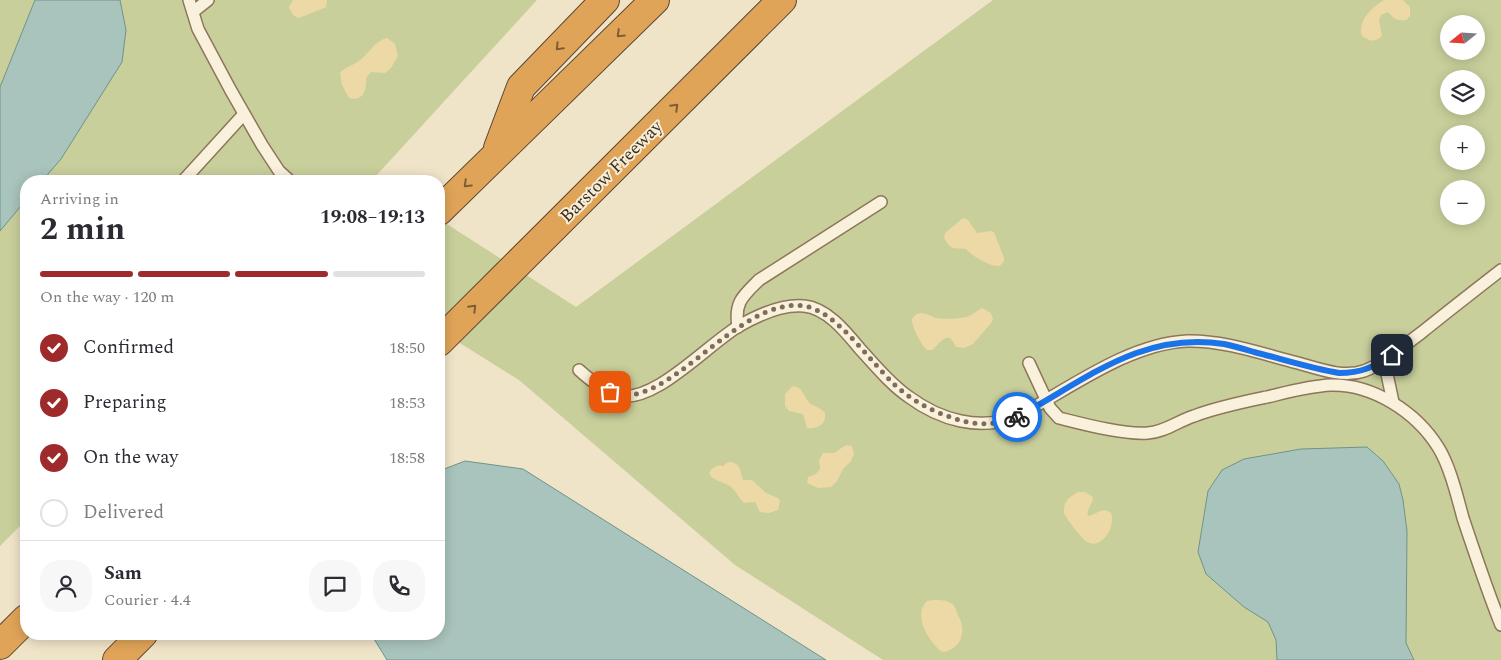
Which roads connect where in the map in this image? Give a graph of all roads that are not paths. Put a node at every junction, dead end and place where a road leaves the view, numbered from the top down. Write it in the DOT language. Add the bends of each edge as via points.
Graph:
graph roads {
  1 [pos="189,0"];
  2 [pos="208,0"];
  3 [pos="606,0"];
  4 [pos="655,0"];
  5 [pos="782,0"];
  6 [pos="193,12"];
  7 [pos="244,114"];
  8 [pos="494,156"];
  9 [pos="188,175"];
  10 [pos="284,175"];
  11 [pos="881,202"];
  12 [pos="445,205"];
  13 [pos="1501,270"];
  14 [pos="738,327"];
  15 [pos="445,336"];
  16 [pos="1384,360"];
  17 [pos="1029,363"];
  18 [pos="579,370"];
  19 [pos="1046,401"];
  20 [pos="1393,402"];
  21 [pos="20,625"];
  22 [pos="1501,625"];
  23 [pos="138,640"];
  24 [pos="0,645"];
  25 [pos="117,660"];
  1 -- 6 [label="lane"];
  2 -- 6 [label="lane"];
  3 -- 8 [label="highway, one-way" via="521,87"];
  4 -- 8 [label="highway, one-way"];
  15 -- 5 [label="highway, Barstow Freeway, one-way"];
  6 -- 7 [label="lane" via="198,29"];
  7 -- 9 [label="lane"];
  7 -- 10 [label="lane"];
  8 -- 12 [label="highway, one-way"];
  11 -- 14 [label="lane" via="760,280 744,294 738,306"];
  13 -- 16 [label="lane"];
  14 -- 18 [label="lane" via="688,366 648,392 637,395 618,396 599,387"];
  14 -- 19 [label="lane" via="784,308 805,306 825,314 909,398 959,421 1000,423"];
  16 -- 19 [label="lane" via="1364,371 1339,373 1225,344 1171,343 1122,358"];
  16 -- 20 [label="lane"];
  17 -- 19 [label="lane"];
  19 -- 20 [label="lane" via="1059,418 1136,433 1164,430 1192,416 1313,387 1332,385 1355,389"];
  20 -- 22 [label="lane" via="1426,430 1439,448"];
  21 -- 24 [label="highway"];
  23 -- 25 [label="highway"];
}
